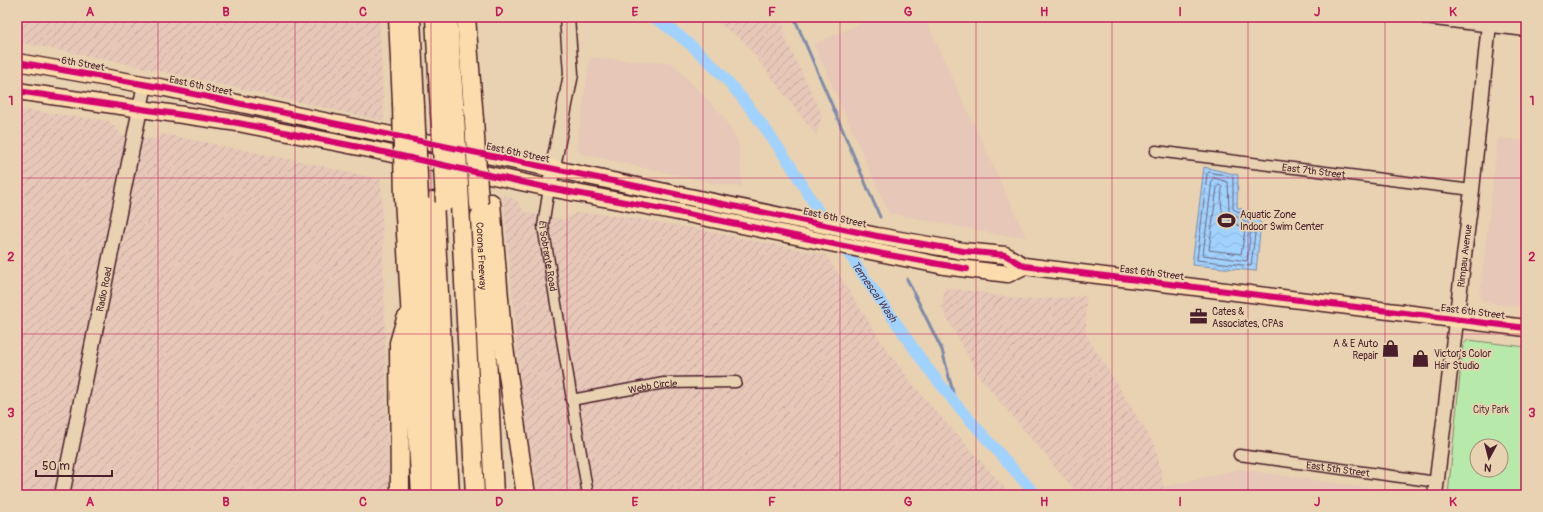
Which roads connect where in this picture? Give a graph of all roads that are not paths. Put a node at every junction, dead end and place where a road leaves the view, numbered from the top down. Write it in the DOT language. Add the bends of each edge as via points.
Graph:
graph roads {
  1 [pos="398,17"];
  2 [pos="411,17"];
  3 [pos="424,17"];
  4 [pos="435,17"];
  5 [pos="448,17"];
  6 [pos="466,17"];
  7 [pos="567,17"];
  8 [pos="1426,17"];
  9 [pos="1486,21"];
  10 [pos="1526,29"];
  11 [pos="17,62"];
  12 [pos="145,84"];
  13 [pos="17,91"];
  14 [pos="141,108"];
  15 [pos="428,110"];
  16 [pos="1156,151"];
  17 [pos="553,170"];
  18 [pos="549,188"];
  19 [pos="1472,190"];
  20 [pos="432,201"];
  21 [pos="485,203"];
  22 [pos="1024,266"];
  23 [pos="409,307"];
  24 [pos="1455,319"];
  25 [pos="1526,328"];
  26 [pos="736,382"];
  27 [pos="571,400"];
  28 [pos="1238,455"];
  29 [pos="1436,489"];
  30 [pos="62,495"];
  31 [pos="400,495"];
  32 [pos="421,495"];
  33 [pos="436,495"];
  34 [pos="450,495"];
  35 [pos="461,495"];
  36 [pos="475,495"];
  37 [pos="494,495"];
  38 [pos="526,495"];
  39 [pos="588,495"];
  1 -- 15 [label="highway"];
  2 -- 15 [label="highway"];
  3 -- 15 [label="highway"];
  4 -- 15 [label="highway"];
  5 -- 15 [label="highway"];
  6 -- 21 [label="highway, bridge" via="477,154 489,180"];
  7 -- 17 [label="street, El Sobrante Road" via="571,74"];
  8 -- 9 [label="street"];
  9 -- 10 [label="street"];
  9 -- 19 [label="street, Rimpau Avenue"];
  11 -- 12 [label="main road, 6th Street"];
  12 -- 14 [label="street, Radio Road"];
  12 -- 17 [label="main road, East 6th Street"];
  13 -- 14 [label="main road"];
  14 -- 18 [label="main road" via="238,123"];
  14 -- 30 [label="street, Radio Road"];
  15 -- 20 [label="highway, bridge"];
  15 -- 20 [label="highway, bridge"];
  15 -- 20 [label="highway"];
  16 -- 19 [label="street, East 7th Street"];
  17 -- 18 [label="street, El Sobrante Road"];
  17 -- 22 [label="main road, East 6th Street" via="871,235 963,251 1005,255"];
  18 -- 22 [label="main road" via="944,266 1008,274"];
  18 -- 27 [label="street, El Sobrante Road" via="543,226"];
  19 -- 24 [label="street, Rimpau Avenue"];
  20 -- 23 [label="highway"];
  20 -- 33 [label="highway"];
  20 -- 34 [label="highway"];
  20 -- 35 [label="highway"];
  20 -- 36 [label="highway"];
  21 -- 37 [label="highway, Corona Freeway"];
  21 -- 38 [label="highway"];
  22 -- 24 [label="main road, East 6th Street"];
  23 -- 31 [label="highway" via="398,344"];
  23 -- 32 [label="highway"];
  24 -- 25 [label="main road, East 6th Street"];
  24 -- 29 [label="street, Rimpau Avenue"];
  26 -- 27 [label="street, Webb Circle" via="664,383"];
  27 -- 39 [label="street, El Sobrante Road"];
  28 -- 29 [label="street, East 5th Street"];
}
